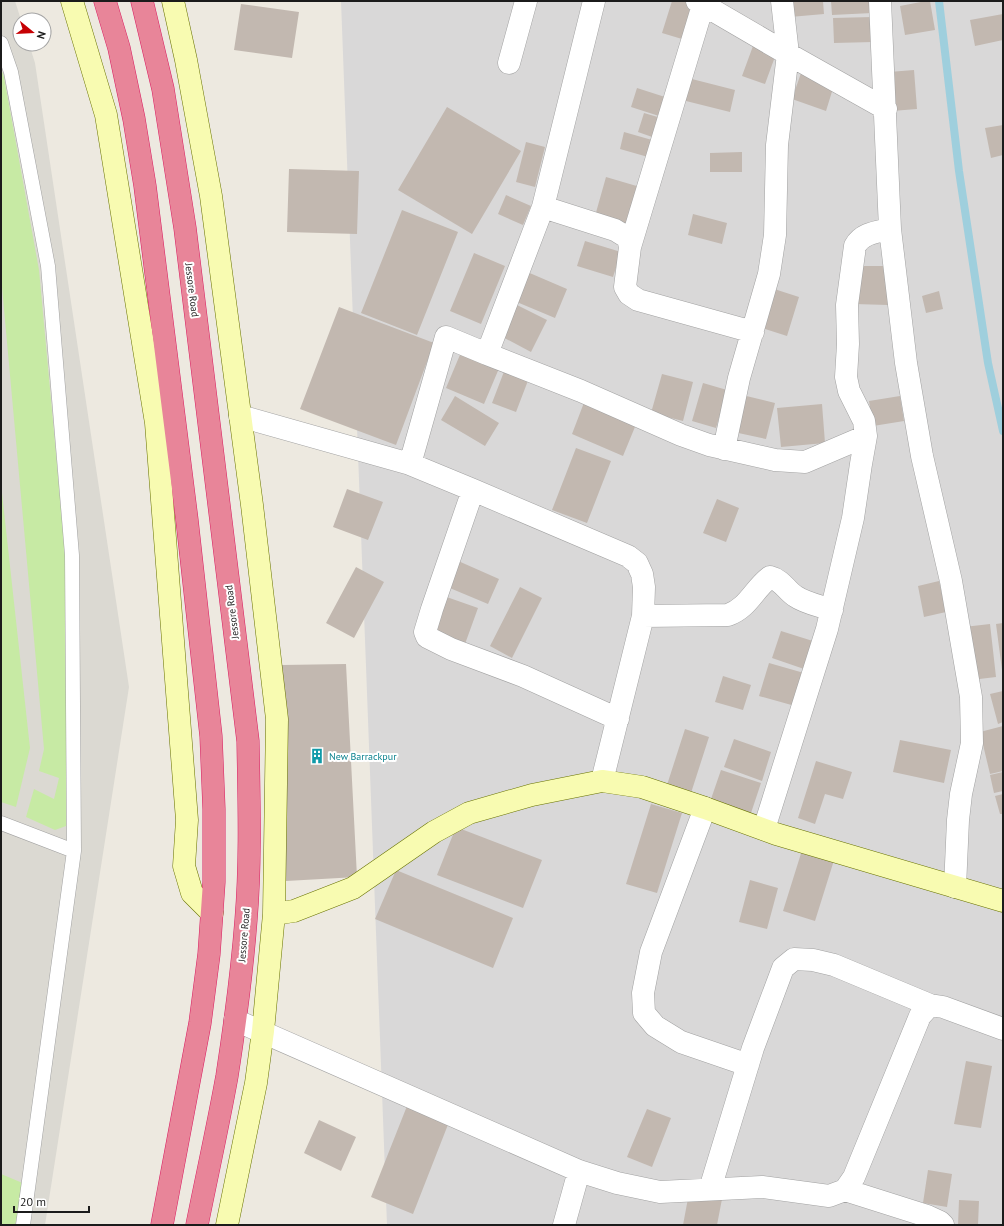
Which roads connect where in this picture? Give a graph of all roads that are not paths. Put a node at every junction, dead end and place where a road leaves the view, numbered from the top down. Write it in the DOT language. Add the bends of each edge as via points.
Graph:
graph roads {
  1 [pos="72,1"];
  2 [pos="105,1"];
  3 [pos="142,1"];
  4 [pos="173,1"];
  5 [pos="526,1"];
  6 [pos="594,1"];
  7 [pos="782,1"];
  8 [pos="880,1"];
  9 [pos="700,3"];
  10 [pos="1,43"];
  11 [pos="788,54"];
  12 [pos="509,63"];
  13 [pos="886,109"];
  14 [pos="543,207"];
  15 [pos="890,229"];
  16 [pos="630,247"];
  17 [pos="753,332"];
  18 [pos="487,354"];
  19 [pos="240,416"];
  20 [pos="866,436"];
  21 [pos="724,448"];
  22 [pos="410,464"];
  23 [pos="473,490"];
  24 [pos="832,610"];
  25 [pos="643,616"];
  26 [pos="618,719"];
  27 [pos="602,781"];
  28 [pos="706,808"];
  29 [pos="1,823"];
  30 [pos="764,829"];
  31 [pos="74,852"];
  32 [pos="955,887"];
  33 [pos="1003,901"];
  34 [pos="212,913"];
  35 [pos="274,914"];
  36 [pos="930,1005"];
  37 [pos="235,1020"];
  38 [pos="1003,1029"];
  39 [pos="263,1031"];
  40 [pos="748,1065"];
  41 [pos="580,1171"];
  42 [pos="710,1189"];
  43 [pos="845,1190"];
  44 [pos="23,1225"];
  45 [pos="162,1225"];
  46 [pos="197,1225"];
  47 [pos="227,1225"];
  48 [pos="564,1225"];
  49 [pos="943,1225"];
  1 -- 34 [label="street" via="106,115 156,423 187,820 184,866 192,893"];
  2 -- 34 [label="highway" via="134,119 145,186 187,520 211,736 214,809"];
  3 -- 37 [label="highway, Jessore Road" via="163,88 185,228 248,740 246,918"];
  4 -- 19 [label="street" via="210,196"];
  5 -- 12 [label="street"];
  6 -- 14 [label="street"];
  7 -- 11 [label="street"];
  8 -- 13 [label="street"];
  9 -- 11 [label="street"];
  9 -- 16 [label="street"];
  10 -- 31 [label="lane" via="11,72 48,266 72,555"];
  11 -- 13 [label="street"];
  11 -- 17 [label="street" via="777,145 775,235 769,274"];
  13 -- 15 [label="street"];
  14 -- 16 [label="street" via="615,230 628,238"];
  14 -- 18 [label="street"];
  15 -- 20 [label="street" via="868,234 859,239 855,246 847,305 846,377 849,391 864,421"];
  15 -- 32 [label="street" via="906,363 922,456 951,581 971,696 972,743 961,794"];
  16 -- 17 [label="street" via="625,287 629,294 655,306"];
  17 -- 21 [label="street" via="739,378"];
  18 -- 21 [label="street" via="581,391 681,435"];
  18 -- 22 [label="street" via="446,337"];
  19 -- 22 [label="street"];
  19 -- 35 [label="street" via="277,720"];
  20 -- 21 [label="street" via="805,462 775,460"];
  20 -- 24 [label="street" via="853,518"];
  22 -- 23 [label="street"];
  23 -- 25 [label="street" via="628,556 637,563 642,574"];
  23 -- 26 [label="street" via="432,609 425,632 427,637 451,650 523,676"];
  24 -- 25 [label="street" via="795,596 777,579 770,577 738,611 728,615"];
  24 -- 30 [label="street"];
  25 -- 26 [label="street"];
  26 -- 27 [label="street"];
  27 -- 28 [label="street" via="642,787"];
  27 -- 35 [label="street" via="532,795 469,813 434,832 353,888 294,910"];
  28 -- 30 [label="street"];
  28 -- 40 [label="street" via="651,952 643,993 644,1013 655,1026 681,1042"];
  29 -- 31 [label="lane"];
  30 -- 32 [label="street"];
  31 -- 44 [label="lane"];
  32 -- 33 [label="street"];
  34 -- 45 [label="highway" via="200,1023"];
  35 -- 39 [label="street"];
  36 -- 38 [label="street" via="943,1006"];
  36 -- 40 [label="street" via="834,964 794,959 783,968"];
  36 -- 43 [label="street" via="920,1016 854,1177"];
  37 -- 39 [label="street"];
  37 -- 46 [label="highway, Jessore Road" via="227,1076"];
  39 -- 41 [label="street"];
  39 -- 47 [label="street" via="256,1083"];
  40 -- 42 [label="street"];
  41 -- 42 [label="street" via="617,1183 660,1192"];
  41 -- 48 [label="street"];
  42 -- 43 [label="street" via="762,1187 829,1196"];
  43 -- 49 [label="street" via="928,1216"];
}
